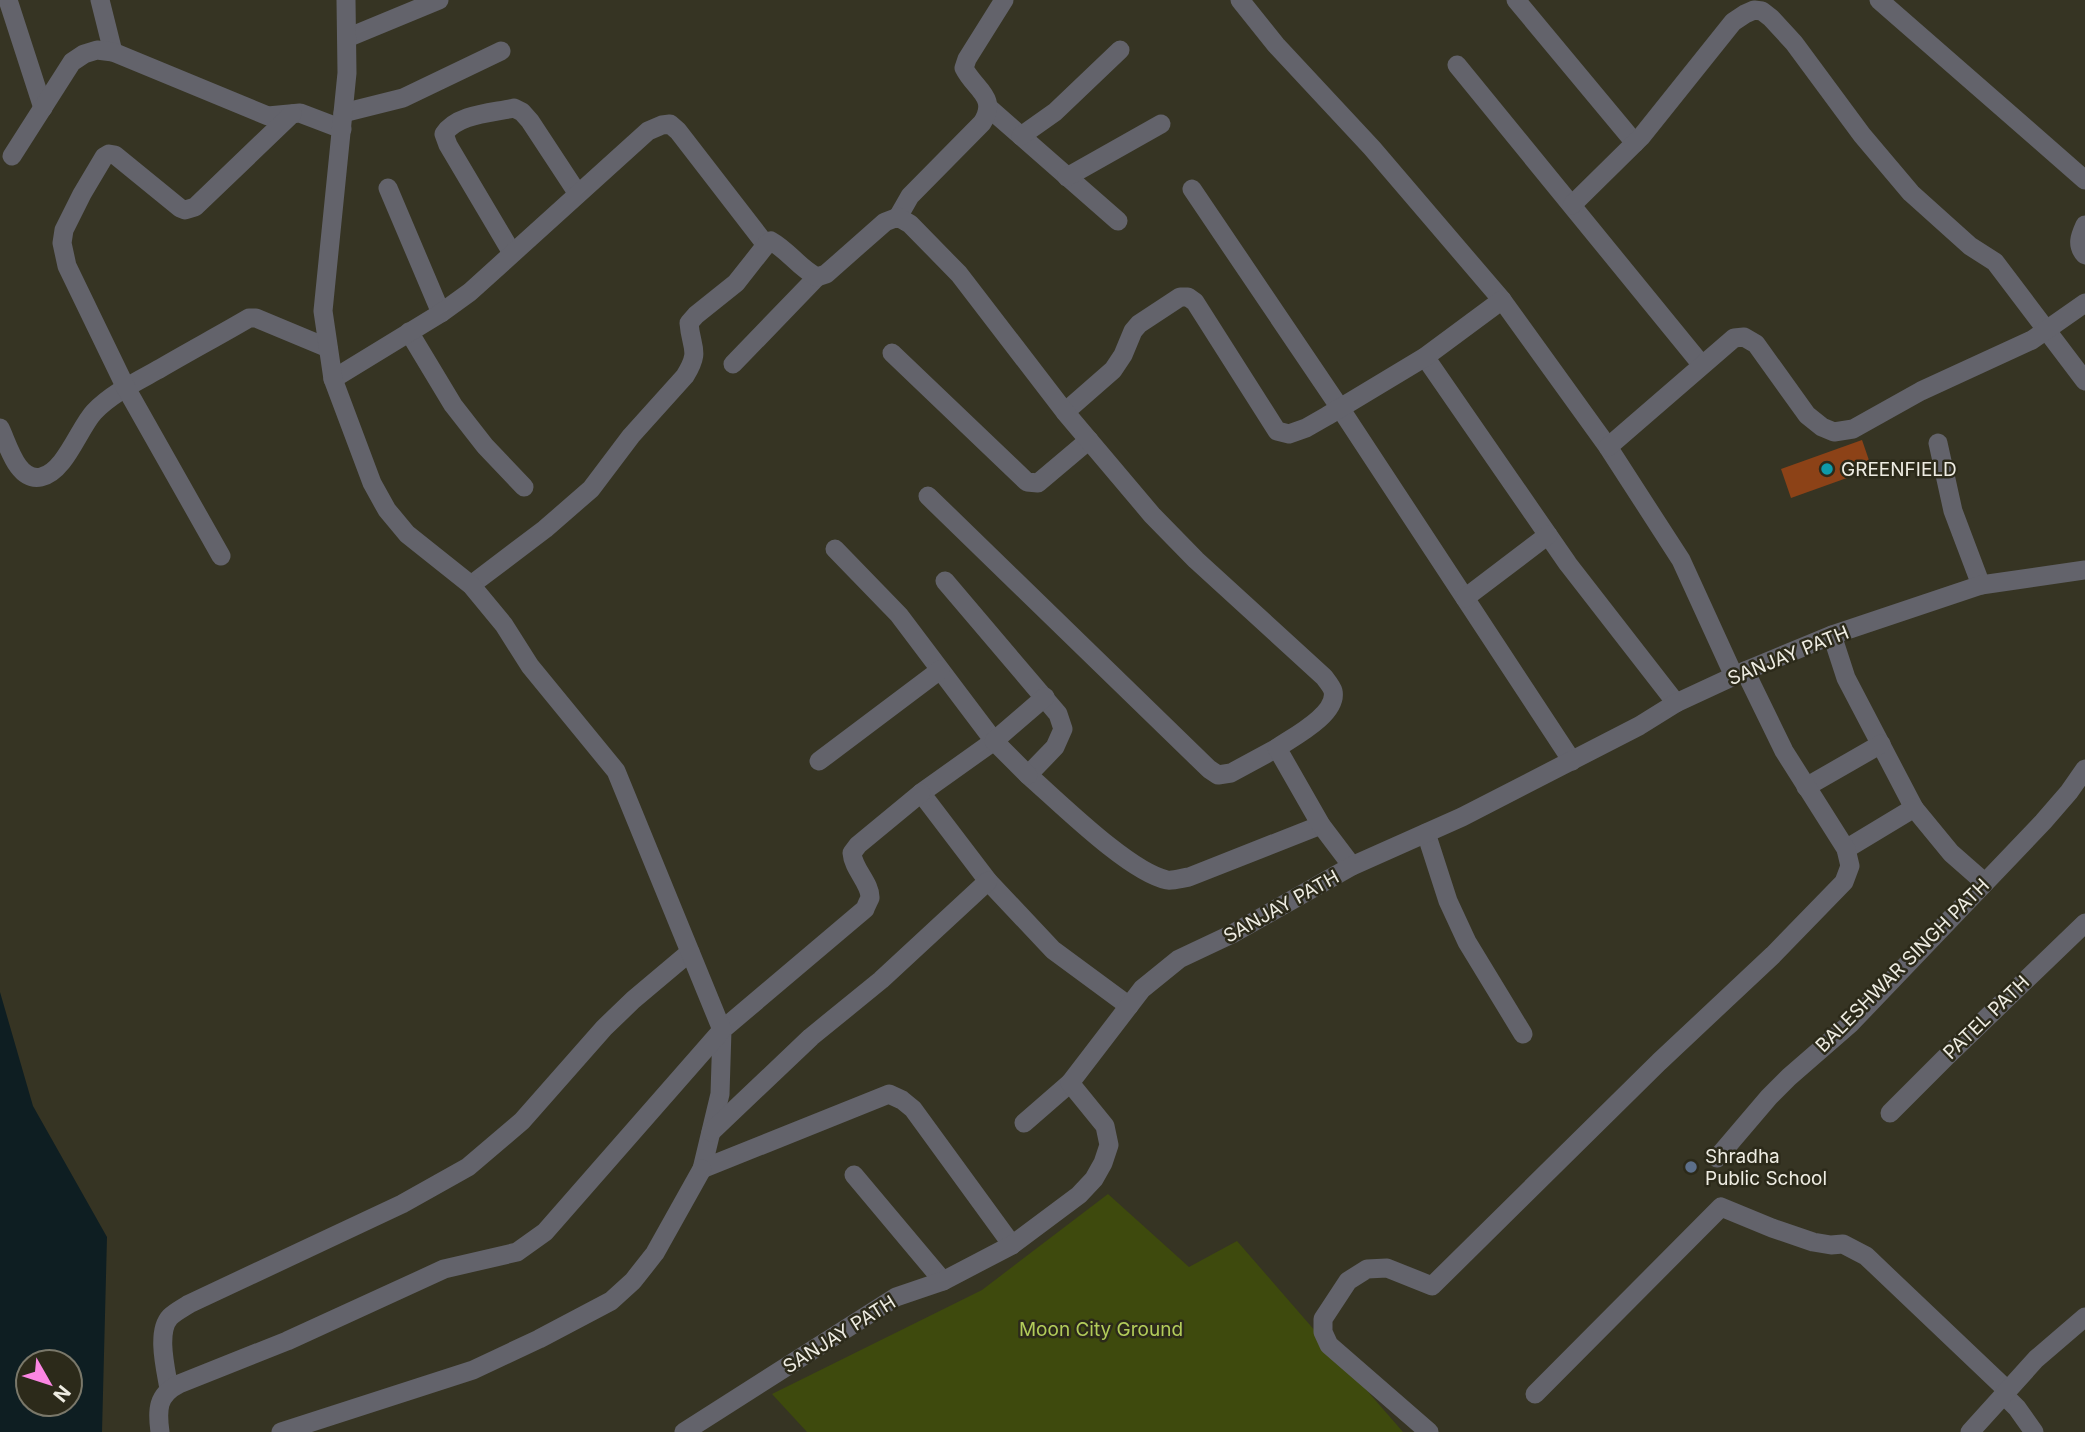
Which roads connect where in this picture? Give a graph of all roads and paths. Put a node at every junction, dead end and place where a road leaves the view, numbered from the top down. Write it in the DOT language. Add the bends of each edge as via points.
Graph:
graph roads {
  1 [pos="8,0"];
  2 [pos="100,0"];
  3 [pos="346,0"];
  4 [pos="439,0"];
  5 [pos="1004,0"];
  6 [pos="1240,0"];
  7 [pos="1516,0"];
  8 [pos="1879,0"];
  9 [pos="1751,5"];
  10 [pos="347,38"];
  11 [pos="1121,50"];
  12 [pos="501,51"];
  13 [pos="113,52"];
  14 [pos="1457,65"];
  15 [pos="43,108"];
  16 [pos="989,108"];
  17 [pos="292,114"];
  18 [pos="342,121"];
  19 [pos="1161,124"];
  20 [pos="1021,136"];
  21 [pos="1635,143"];
  22 [pos="12,156"];
  23 [pos="1067,177"];
  24 [pos="2085,180"];
  25 [pos="387,188"];
  26 [pos="1192,189"];
  27 [pos="578,194"];
  28 [pos="1572,205"];
  29 [pos="898,217"];
  30 [pos="1118,221"];
  31 [pos="2085,225"];
  32 [pos="766,245"];
  33 [pos="512,253"];
  34 [pos="2085,255"];
  35 [pos="817,277"];
  36 [pos="1502,300"];
  37 [pos="2085,303"];
  38 [pos="441,313"];
  39 [pos="2047,329"];
  40 [pos="409,332"];
  41 [pos="328,348"];
  42 [pos="892,353"];
  43 [pos="1425,357"];
  44 [pos="733,364"];
  45 [pos="1701,365"];
  46 [pos="333,379"];
  47 [pos="2085,382"];
  48 [pos="126,388"];
  49 [pos="1340,408"];
  50 [pos="1065,412"];
  51 [pos="0,428"];
  52 [pos="1089,440"];
  53 [pos="1938,443"];
  54 [pos="1608,447"];
  55 [pos="524,487"];
  56 [pos="928,496"];
  57 [pos="1548,536"];
  58 [pos="835,549"];
  59 [pos="221,556"];
  60 [pos="2085,570"];
  61 [pos="946,580"];
  62 [pos="471,585"];
  63 [pos="1981,585"];
  64 [pos="1465,598"];
  65 [pos="1832,635"];
  66 [pos="940,670"];
  67 [pos="1739,673"];
  68 [pos="1045,697"];
  69 [pos="1676,703"];
  70 [pos="994,741"];
  71 [pos="1881,744"];
  72 [pos="1277,748"];
  73 [pos="819,761"];
  74 [pos="1572,761"];
  75 [pos="2085,769"];
  76 [pos="1028,775"];
  77 [pos="1806,787"];
  78 [pos="921,793"];
  79 [pos="1914,807"];
  80 [pos="1321,825"];
  81 [pos="1426,833"];
  82 [pos="1846,849"];
  83 [pos="1352,866"];
  84 [pos="988,881"];
  85 [pos="1984,882"];
  86 [pos="2085,923"];
  87 [pos="690,952"];
  88 [pos="1129,1006"];
  89 [pos="722,1030"];
  90 [pos="1523,1034"];
  91 [pos="1070,1083"];
  92 [pos="1889,1113"];
  93 [pos="1024,1123"];
  94 [pos="711,1132"];
  95 [pos="1717,1158"];
  96 [pos="702,1169"];
  97 [pos="854,1175"];
  98 [pos="1012,1245"];
  99 [pos="943,1281"];
  100 [pos="2085,1317"];
  101 [pos="169,1389"];
  102 [pos="1535,1394"];
  103 [pos="2010,1399"];
  104 [pos="160,1432"];
  105 [pos="281,1432"];
  106 [pos="684,1432"];
  107 [pos="1429,1432"];
  108 [pos="1970,1432"];
  109 [pos="2034,1432"];
  1 -- 15 [label="street"];
  2 -- 13 [label="street"];
  3 -- 10 [label="street"];
  4 -- 10 [label="street"];
  5 -- 16 [label="street" via="964,68"];
  6 -- 36 [label="street"];
  7 -- 21 [label="street"];
  8 -- 24 [label="street"];
  9 -- 21 [label="street"];
  9 -- 39 [label="street" via="1762,10 1794,43 1861,135 1912,194 1995,262"];
  10 -- 18 [label="street"];
  11 -- 20 [label="street"];
  12 -- 18 [label="street" via="403,98"];
  13 -- 15 [label="street" via="97,50 72,62"];
  13 -- 17 [label="street" via="268,116"];
  14 -- 28 [label="street"];
  15 -- 22 [label="street"];
  16 -- 20 [label="street"];
  16 -- 29 [label="street" via="982,123 910,195"];
  17 -- 18 [label="street"];
  17 -- 48 [label="street" via="190,209 180,208 115,155 101,161 64,230 62,243 67,266"];
  18 -- 41 [label="street" via="323,311"];
  19 -- 23 [label="street"];
  20 -- 23 [label="street"];
  21 -- 28 [label="street"];
  23 -- 30 [label="street"];
  25 -- 38 [label="street"];
  26 -- 49 [label="street"];
  27 -- 32 [label="street" via="648,131 670,124"];
  27 -- 33 [label="street"];
  27 -- 33 [label="street" via="522,112 514,108 449,126 444,134 448,145"];
  28 -- 45 [label="street"];
  29 -- 35 [label="street" via="885,222"];
  29 -- 50 [label="street" via="960,274"];
  31 -- 34 [label="street" via="2079,244"];
  32 -- 35 [label="street" via="771,241 783,247"];
  32 -- 62 [label="street" via="736,283 689,323 695,348 691,366 591,489"];
  33 -- 38 [label="street"];
  35 -- 44 [label="street"];
  36 -- 43 [label="street"];
  36 -- 54 [label="street"];
  37 -- 39 [label="street"];
  38 -- 40 [label="street"];
  39 -- 45 [label="street" via="1853,429 1834,432 1807,415 1756,344 1744,337 1726,343"];
  39 -- 47 [label="street"];
  40 -- 46 [label="street"];
  40 -- 55 [label="street" via="453,405"];
  41 -- 46 [label="street"];
  41 -- 48 [label="street" via="249,318"];
  42 -- 52 [label="street" via="1027,482 1038,483"];
  43 -- 49 [label="street"];
  43 -- 57 [label="street"];
  45 -- 54 [label="street"];
  46 -- 62 [label="street" via="372,483 387,510 407,534"];
  48 -- 51 [label="street" via="93,413 60,464 45,476 30,477 19,469"];
  48 -- 59 [label="street"];
  49 -- 50 [label="street" via="1306,428 1289,434 1277,431 1188,297 1139,324 1113,370"];
  49 -- 64 [label="street"];
  50 -- 52 [label="street"];
  52 -- 72 [label="street" via="1196,561 1324,677 1333,691 1332,704 1324,715"];
  53 -- 63 [label="street" via="1953,511"];
  54 -- 67 [label="street" via="1681,560"];
  56 -- 72 [label="street" via="1209,769 1219,775 1231,773"];
  57 -- 64 [label="street"];
  57 -- 69 [label="street"];
  58 -- 66 [label="street" via="899,615"];
  60 -- 63 [label="street, SANJAY PATH"];
  61 -- 68 [label="street"];
  62 -- 87 [label="street" via="616,771"];
  63 -- 65 [label="street, SANJAY PATH"];
  64 -- 74 [label="street"];
  65 -- 67 [label="street, SANJAY PATH"];
  65 -- 71 [label="street" via="1846,678"];
  66 -- 70 [label="street"];
  66 -- 73 [label="street"];
  67 -- 69 [label="street, SANJAY PATH"];
  67 -- 77 [label="street"];
  68 -- 70 [label="street"];
  68 -- 76 [label="street" via="1063,729 1055,747"];
  69 -- 74 [label="street, SANJAY PATH"];
  70 -- 76 [label="street"];
  70 -- 78 [label="street"];
  71 -- 77 [label="street"];
  71 -- 79 [label="street"];
  72 -- 80 [label="street"];
  74 -- 81 [label="street, SANJAY PATH"];
  75 -- 85 [label="street, BALESHWAR SINGH PATH" via="2043,822"];
  76 -- 80 [label="street" via="1121,856 1168,880 1189,877"];
  77 -- 82 [label="street"];
  78 -- 84 [label="street"];
  78 -- 89 [label="street" via="852,853 852,862 868,888 865,909"];
  79 -- 82 [label="street"];
  79 -- 85 [label="street" via="1951,853"];
  80 -- 83 [label="street"];
  81 -- 83 [label="street, SANJAY PATH"];
  81 -- 90 [label="street" via="1467,942"];
  82 -- 107 [label="street" via="1850,866 1844,882 1433,1286 1387,1268 1367,1269 1348,1281 1323,1319 1329,1345"];
  83 -- 88 [label="street, SANJAY PATH" via="1179,960 1142,989"];
  84 -- 88 [label="street" via="1053,950"];
  84 -- 94 [label="street"];
  85 -- 95 [label="street, BALESHWAR SINGH PATH" via="1851,1023 1769,1097"];
  86 -- 92 [label="street, PATEL PATH"];
  87 -- 89 [label="street"];
  87 -- 101 [label="street" via="633,999 522,1121 468,1167 170,1317 163,1344"];
  88 -- 91 [label="street, SANJAY PATH"];
  89 -- 94 [label="street" via="720,1094"];
  89 -- 101 [label="street" via="545,1232 517,1252 444,1269"];
  91 -- 93 [label="street"];
  91 -- 98 [label="street, SANJAY PATH" via="1105,1126 1108,1145 1103,1163 1079,1195"];
  94 -- 96 [label="street"];
  96 -- 98 [label="street" via="889,1094 913,1109"];
  96 -- 105 [label="street" via="655,1253 611,1301 473,1370"];
  97 -- 99 [label="street"];
  98 -- 99 [label="street, SANJAY PATH"];
  99 -- 106 [label="street, SANJAY PATH" via="896,1297"];
  100 -- 103 [label="street" via="2036,1359"];
  101 -- 104 [label="street" via="160,1402"];
  102 -- 103 [label="street" via="1721,1207 1813,1242 1843,1244 1866,1256"];
  103 -- 108 [label="street"];
  103 -- 109 [label="street"];
}
